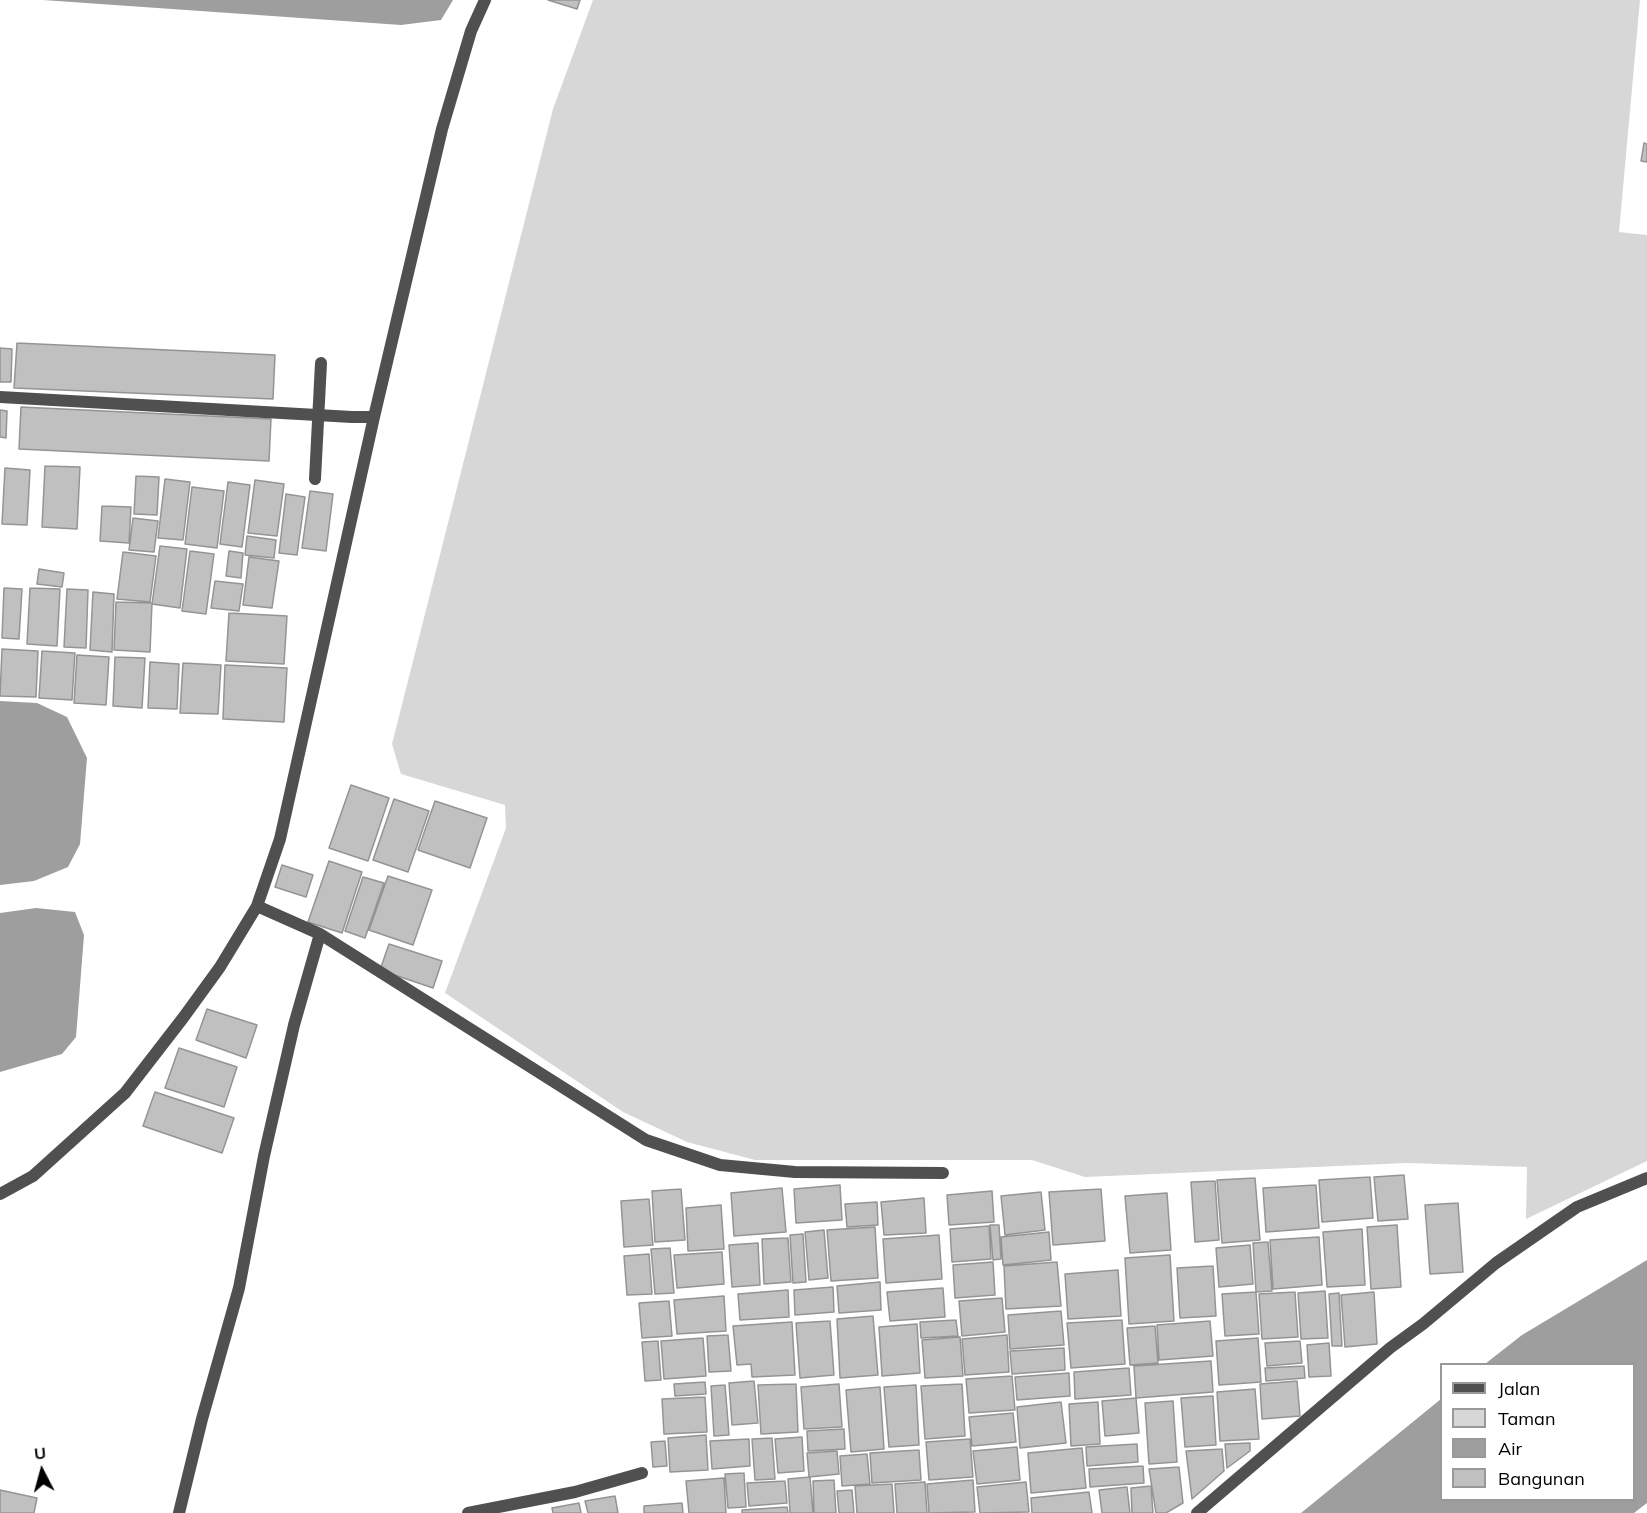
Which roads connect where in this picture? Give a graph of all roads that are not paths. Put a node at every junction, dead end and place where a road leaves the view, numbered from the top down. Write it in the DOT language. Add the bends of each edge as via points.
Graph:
graph roads {
  1 [pos="485,0"];
  2 [pos="321,363"];
  3 [pos="0,397"];
  4 [pos="318,415"];
  5 [pos="374,417"];
  6 [pos="315,479"];
  7 [pos="257,906"];
  8 [pos="314,931"];
  9 [pos="943,1173"];
  10 [pos="1647,1178"];
  11 [pos="0,1194"];
  12 [pos="642,1473"];
  13 [pos="179,1513"];
  14 [pos="468,1513"];
  15 [pos="1197,1513"];
  1 -- 5 [label="street" via="471,30 442,129"];
  2 -- 4 [label="street"];
  3 -- 4 [label="street"];
  4 -- 5 [label="street"];
  4 -- 6 [label="street"];
  5 -- 7 [label="street" via="280,840"];
  7 -- 8 [label="street"];
  7 -- 11 [label="street" via="220,967 124,1093 33,1176"];
  8 -- 9 [label="street" via="646,1140 720,1164 795,1172"];
  8 -- 13 [label="street" via="239,1288"];
  10 -- 15 [label="street" via="1577,1207 1496,1263"];
  12 -- 14 [label="street" via="575,1492"];
}
